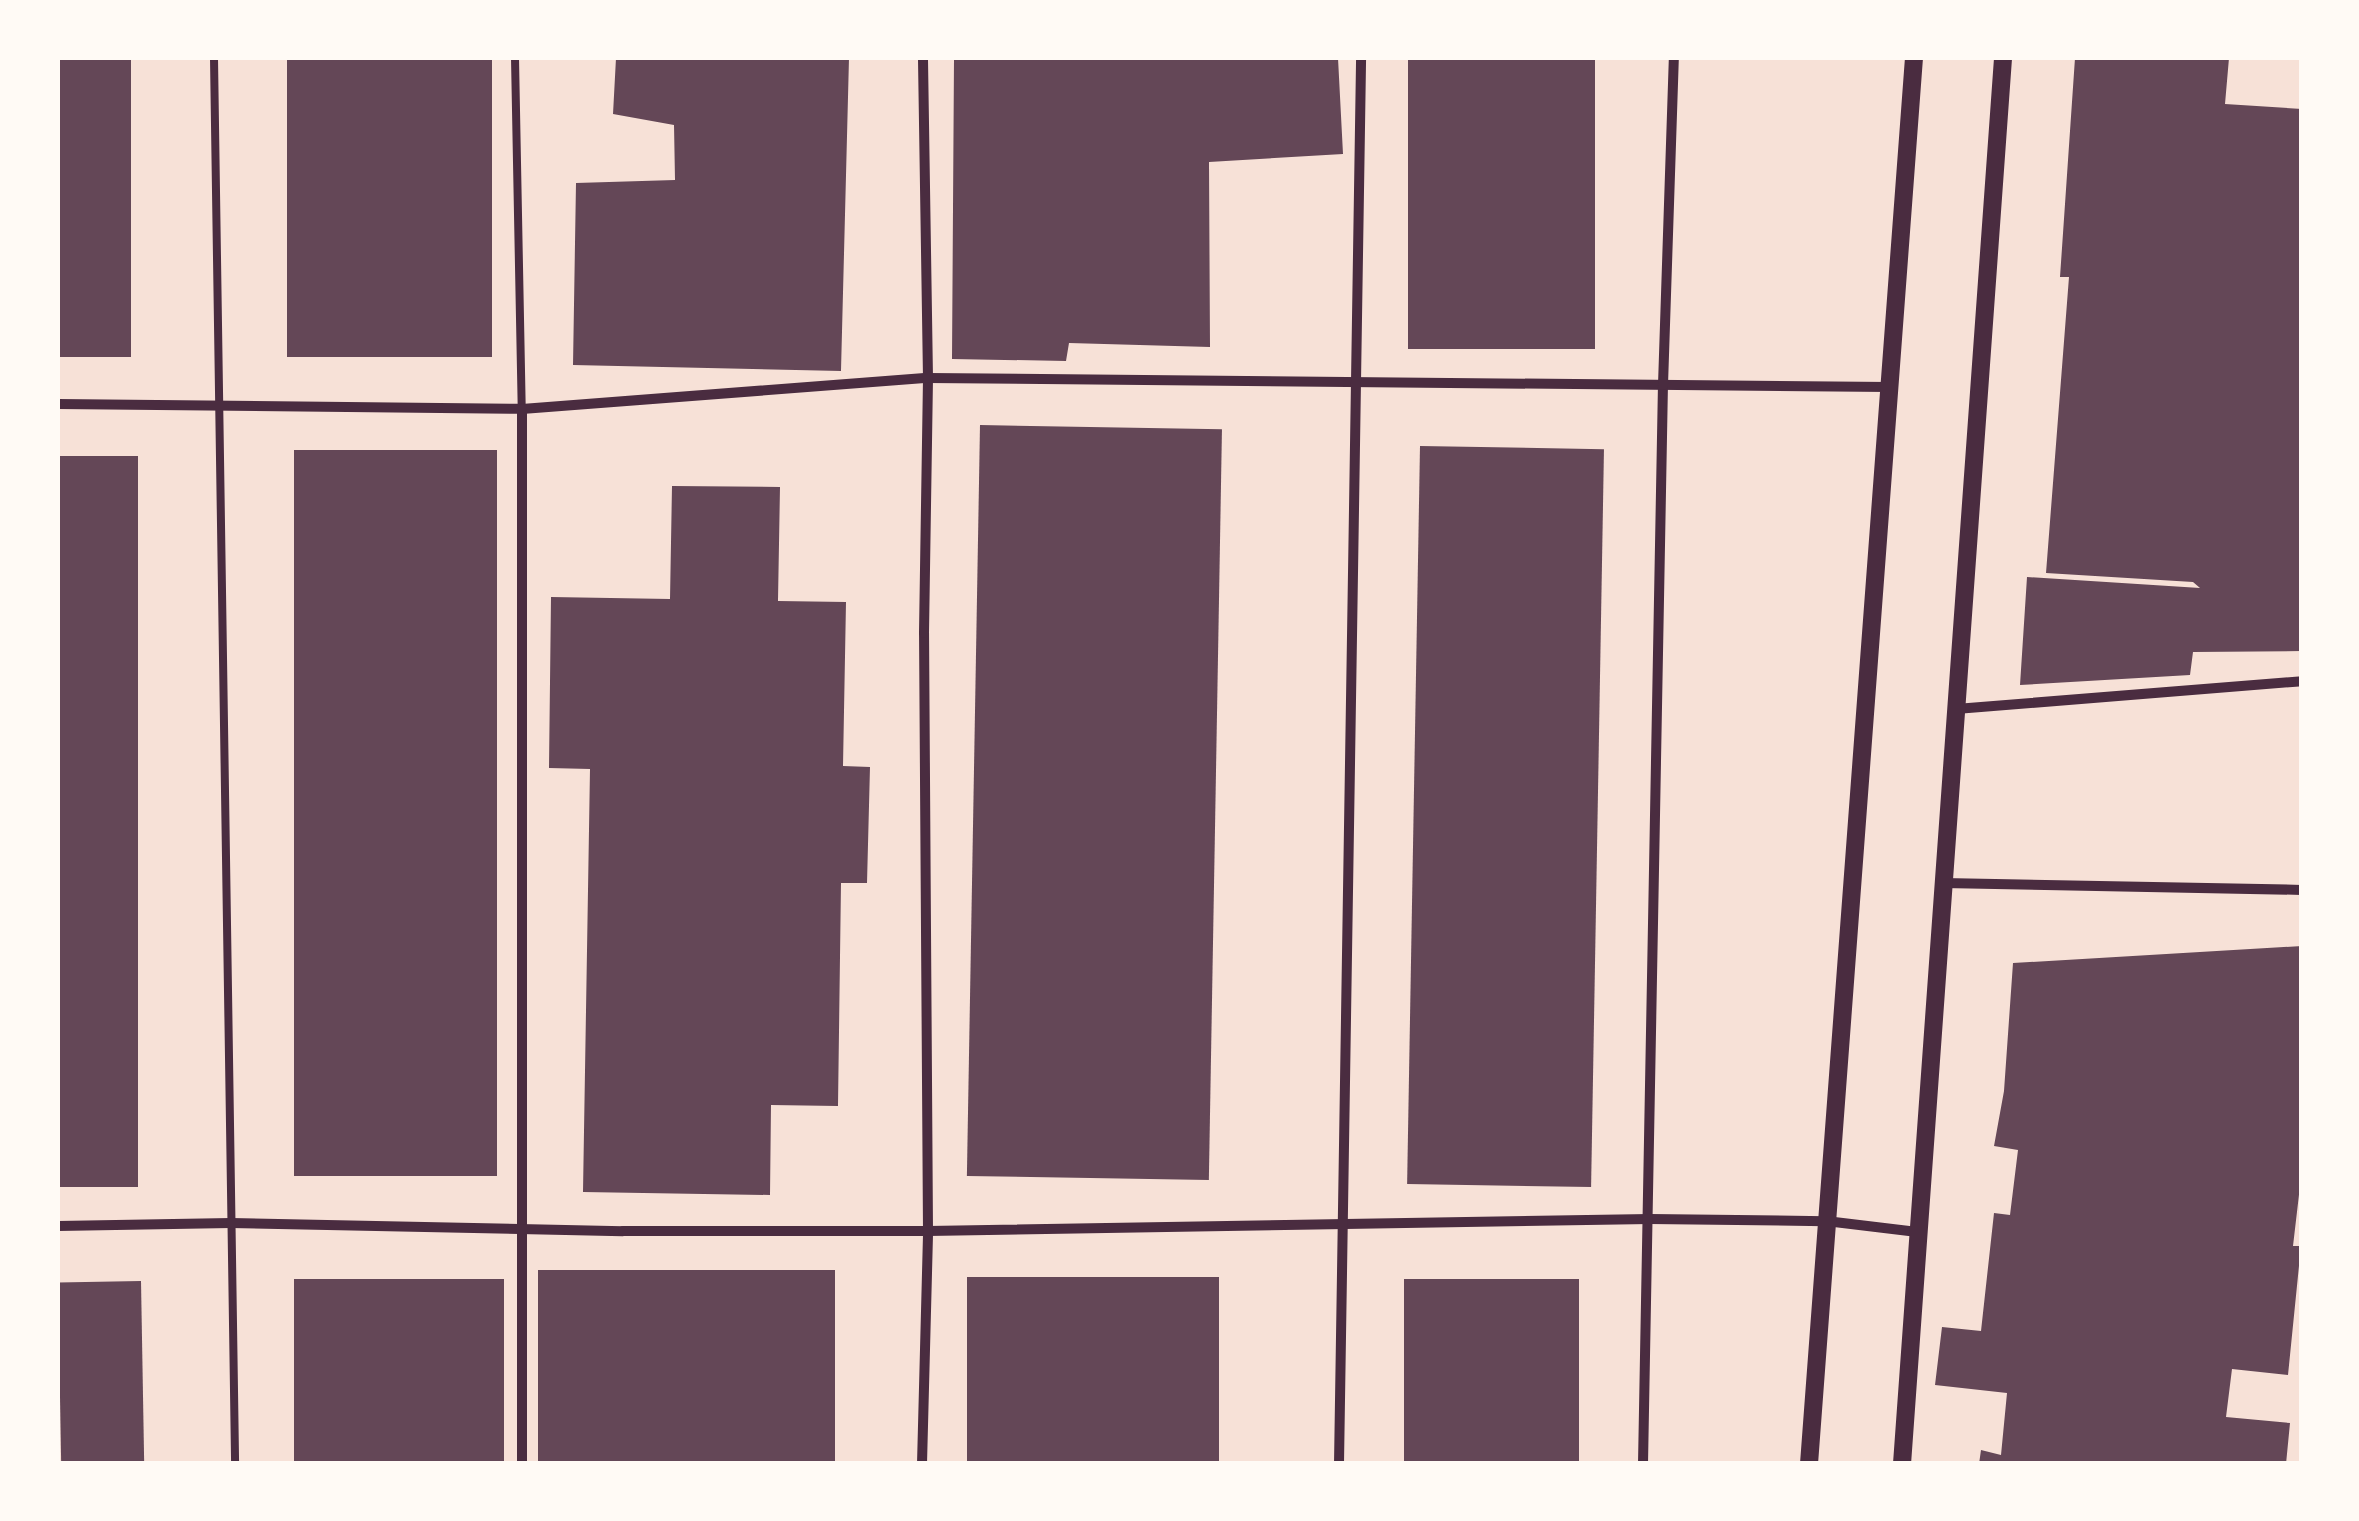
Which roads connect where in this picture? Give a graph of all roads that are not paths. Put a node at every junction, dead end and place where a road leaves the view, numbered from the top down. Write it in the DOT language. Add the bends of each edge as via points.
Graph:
graph roads {
  1 [pos="214,58"];
  2 [pos="515,58"];
  3 [pos="923,58"];
  4 [pos="1361,58"];
  5 [pos="1674,58"];
  6 [pos="1914,58"];
  7 [pos="2003,58"];
  8 [pos="928,378"];
  9 [pos="1354,382"];
  10 [pos="1663,385"];
  11 [pos="1889,387"];
  12 [pos="58,404"];
  13 [pos="219,405"];
  14 [pos="522,408"];
  15 [pos="2302,681"];
  16 [pos="1956,709"];
  17 [pos="1943,883"];
  18 [pos="2302,890"];
  19 [pos="1650,1218"];
  20 [pos="1826,1221"];
  21 [pos="231,1223"];
  22 [pos="1346,1224"];
  23 [pos="58,1226"];
  24 [pos="524,1229"];
  25 [pos="928,1231"];
  26 [pos="1917,1232"];
  27 [pos="234,1464"];
  28 [pos="522,1464"];
  29 [pos="922,1464"];
  30 [pos="1339,1464"];
  31 [pos="1643,1464"];
  32 [pos="1809,1464"];
  33 [pos="1902,1464"];
  1 -- 13 [label="lane"];
  2 -- 14 [label="lane"];
  3 -- 8 [label="street"];
  4 -- 9 [label="street"];
  5 -- 10 [label="street"];
  6 -- 11 [label="street"];
  7 -- 16 [label="street"];
  8 -- 9 [label="street"];
  8 -- 14 [label="street"];
  8 -- 25 [label="street"];
  9 -- 10 [label="street"];
  9 -- 22 [label="street"];
  10 -- 11 [label="street"];
  10 -- 19 [label="street"];
  11 -- 20 [label="street"];
  12 -- 13 [label="street"];
  13 -- 14 [label="street"];
  13 -- 21 [label="lane"];
  14 -- 24 [label="street"];
  15 -- 16 [label="street"];
  16 -- 17 [label="street"];
  17 -- 18 [label="street"];
  17 -- 26 [label="street"];
  19 -- 20 [label="street"];
  19 -- 22 [label="street"];
  19 -- 31 [label="street"];
  20 -- 26 [label="street"];
  20 -- 32 [label="street"];
  21 -- 23 [label="street"];
  21 -- 24 [label="street"];
  21 -- 27 [label="lane"];
  22 -- 25 [label="street"];
  22 -- 30 [label="street"];
  24 -- 25 [label="street"];
  24 -- 28 [label="street"];
  25 -- 29 [label="street"];
  26 -- 33 [label="street"];
}
